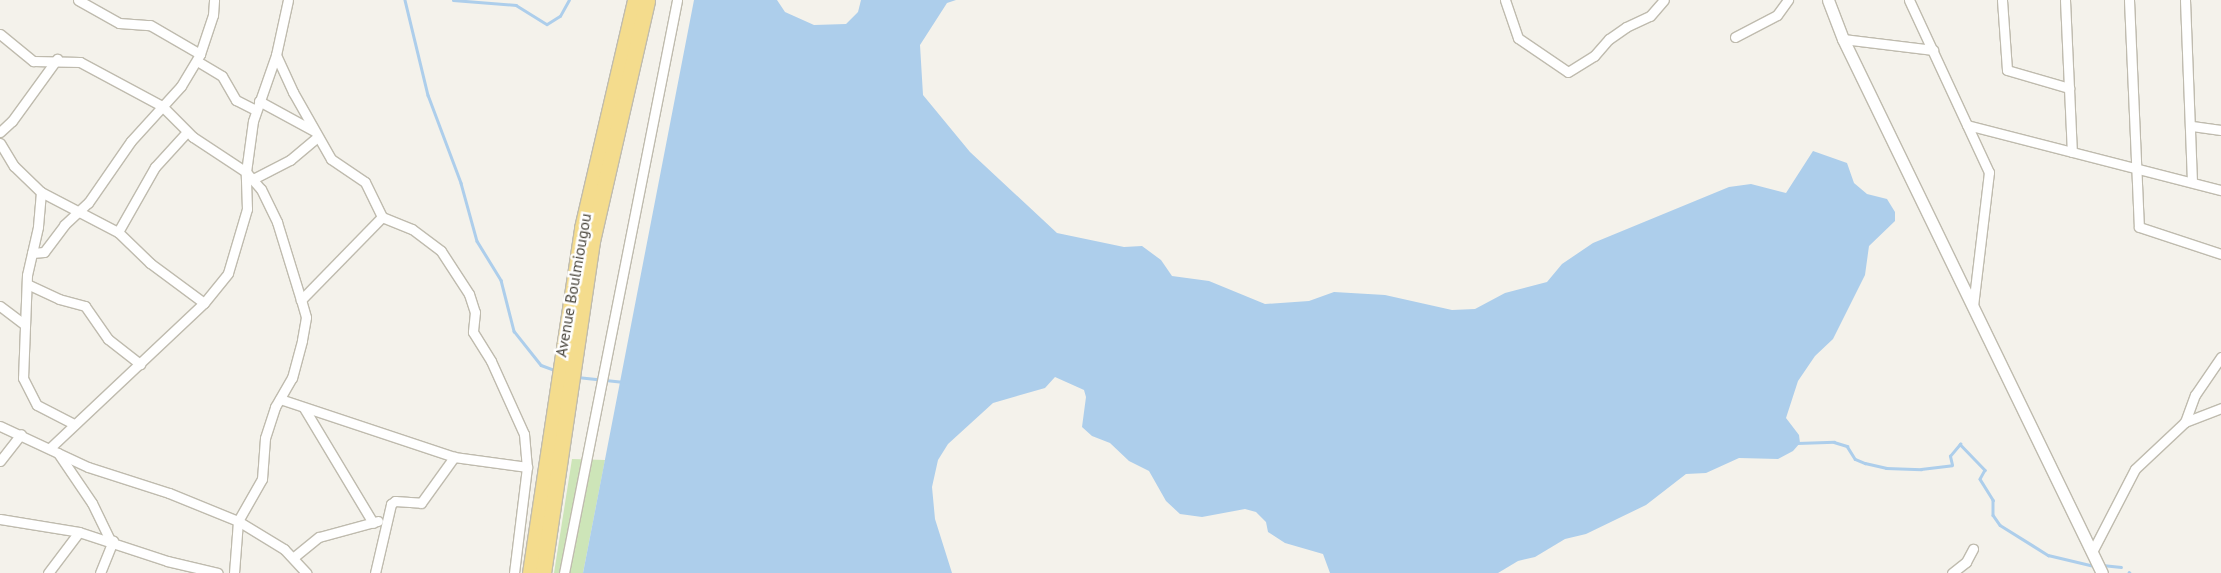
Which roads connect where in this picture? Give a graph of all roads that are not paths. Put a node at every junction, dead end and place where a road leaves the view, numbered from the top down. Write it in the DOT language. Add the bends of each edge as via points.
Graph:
graph roads {
  1 [pos="78,0"];
  2 [pos="288,0"];
  3 [pos="635,0"];
  4 [pos="647,0"];
  5 [pos="677,0"];
  6 [pos="1505,0"];
  7 [pos="1664,0"];
  8 [pos="1788,0"];
  9 [pos="1828,0"];
  10 [pos="1910,0"];
  11 [pos="2002,0"];
  12 [pos="2065,0"];
  13 [pos="2129,0"];
  14 [pos="2185,0"];
  15 [pos="214,1"];
  16 [pos="0,34"];
  17 [pos="1735,36"];
  18 [pos="1844,39"];
  19 [pos="1933,50"];
  20 [pos="276,54"];
  21 [pos="198,57"];
  22 [pos="57,59"];
  23 [pos="2069,88"];
  24 [pos="162,106"];
  25 [pos="258,106"];
  26 [pos="1967,124"];
  27 [pos="2192,126"];
  28 [pos="2221,130"];
  29 [pos="0,132"];
  30 [pos="186,132"];
  31 [pos="315,134"];
  32 [pos="0,143"];
  33 [pos="2072,152"];
  34 [pos="2135,168"];
  35 [pos="250,175"];
  36 [pos="2192,182"];
  37 [pos="2221,190"];
  38 [pos="41,192"];
  39 [pos="81,210"];
  40 [pos="382,217"];
  41 [pos="118,232"];
  42 [pos="32,253"];
  43 [pos="2221,254"];
  44 [pos="27,284"];
  45 [pos="301,300"];
  46 [pos="204,303"];
  47 [pos="0,306"];
  48 [pos="1973,306"];
  49 [pos="24,324"];
  50 [pos="568,348"];
  51 [pos="2221,357"];
  52 [pos="140,364"];
  53 [pos="280,399"];
  54 [pos="304,408"];
  55 [pos="2221,408"];
  56 [pos="559,411"];
  57 [pos="2185,422"];
  58 [pos="74,424"];
  59 [pos="0,426"];
  60 [pos="20,434"];
  61 [pos="53,448"];
  62 [pos="454,458"];
  63 [pos="0,461"];
  64 [pos="527,467"];
  65 [pos="387,516"];
  66 [pos="0,519"];
  67 [pos="238,521"];
  68 [pos="373,523"];
  69 [pos="79,532"];
  70 [pos="111,541"];
  71 [pos="1973,548"];
  72 [pos="2092,552"];
  73 [pos="294,557"];
  74 [pos="179,568"];
  75 [pos="48,573"];
  76 [pos="100,573"];
  77 [pos="218,573"];
  78 [pos="234,573"];
  79 [pos="306,573"];
  80 [pos="375,573"];
  81 [pos="514,573"];
  82 [pos="530,573"];
  83 [pos="543,573"];
  84 [pos="564,573"];
  85 [pos="1952,573"];
  86 [pos="2102,573"];
  1 -- 21 [label="street" via="119,23 150,25"];
  2 -- 20 [label="street"];
  3 -- 50 [label="highway, Avenue Boulmiougou" via="592,183"];
  4 -- 50 [label="highway, Avenue Boulmiougou"];
  5 -- 84 [label="street"];
  6 -- 7 [label="street" via="1518,38 1568,72 1594,56 1620,31 1650,16"];
  8 -- 17 [label="street" via="1777,15"];
  9 -- 18 [label="street"];
  10 -- 19 [label="street"];
  11 -- 23 [label="street" via="2007,70"];
  12 -- 23 [label="street"];
  13 -- 34 [label="street"];
  14 -- 27 [label="street"];
  15 -- 21 [label="street"];
  16 -- 22 [label="street" via="33,61 45,63"];
  18 -- 19 [label="street"];
  18 -- 48 [label="street"];
  19 -- 26 [label="street"];
  20 -- 25 [label="street"];
  20 -- 31 [label="street"];
  21 -- 24 [label="street" via="181,86"];
  21 -- 25 [label="street" via="222,76 236,100"];
  22 -- 24 [label="street" via="88,65"];
  22 -- 29 [label="street" via="12,121"];
  23 -- 33 [label="street"];
  24 -- 30 [label="street"];
  24 -- 39 [label="street" via="131,141 96,194"];
  25 -- 31 [label="street"];
  25 -- 35 [label="street"];
  26 -- 33 [label="street"];
  26 -- 48 [label="street" via="1989,173"];
  27 -- 28 [label="street"];
  27 -- 36 [label="street"];
  30 -- 35 [label="street"];
  30 -- 41 [label="street" via="156,167"];
  31 -- 35 [label="street" via="290,160"];
  31 -- 40 [label="street" via="334,163 365,182"];
  32 -- 38 [label="street" via="14,166"];
  33 -- 34 [label="street"];
  34 -- 36 [label="street"];
  34 -- 43 [label="street" via="2140,228"];
  35 -- 45 [label="street" via="277,222"];
  35 -- 46 [label="street" via="244,224 228,273"];
  36 -- 37 [label="street"];
  38 -- 39 [label="street"];
  38 -- 42 [label="street"];
  39 -- 41 [label="street"];
  39 -- 42 [label="street" via="64,225 44,252"];
  40 -- 45 [label="street"];
  40 -- 64 [label="street" via="412,229 436,247 470,294 475,312 473,332 491,361 520,422"];
  41 -- 46 [label="street" via="150,263"];
  42 -- 44 [label="street"];
  44 -- 49 [label="street"];
  44 -- 52 [label="street" via="84,306 108,339"];
  45 -- 53 [label="street" via="306,317 302,340 292,378"];
  46 -- 52 [label="street"];
  47 -- 49 [label="street"];
  48 -- 72 [label="street"];
  49 -- 58 [label="street" via="23,378 32,398 37,405"];
  50 -- 56 [label="highway, Avenue Boulmiougou"];
  51 -- 57 [label="street" via="2195,395"];
  52 -- 58 [label="street"];
  53 -- 54 [label="street"];
  53 -- 67 [label="street" via="265,438 262,479"];
  54 -- 62 [label="street"];
  54 -- 68 [label="street"];
  55 -- 57 [label="street"];
  56 -- 82 [label="highway, Avenue Boulmiougou"];
  56 -- 83 [label="highway, Avenue Boulmiougou"];
  57 -- 72 [label="street" via="2135,468"];
  58 -- 61 [label="street"];
  59 -- 60 [label="street"];
  60 -- 61 [label="street"];
  60 -- 63 [label="street"];
  61 -- 67 [label="street" via="88,467 169,493"];
  61 -- 70 [label="street" via="92,503"];
  62 -- 64 [label="street"];
  62 -- 65 [label="street" via="422,503 392,502"];
  64 -- 81 [label="street"];
  65 -- 68 [label="street"];
  65 -- 80 [label="street"];
  66 -- 69 [label="street"];
  67 -- 73 [label="street"];
  67 -- 78 [label="street"];
  68 -- 73 [label="street" via="319,537"];
  69 -- 70 [label="street"];
  69 -- 75 [label="street"];
  70 -- 74 [label="street"];
  70 -- 76 [label="street"];
  71 -- 85 [label="street" via="1966,562"];
  72 -- 86 [label="street"];
  73 -- 79 [label="street"];
  74 -- 77 [label="street"];
}
